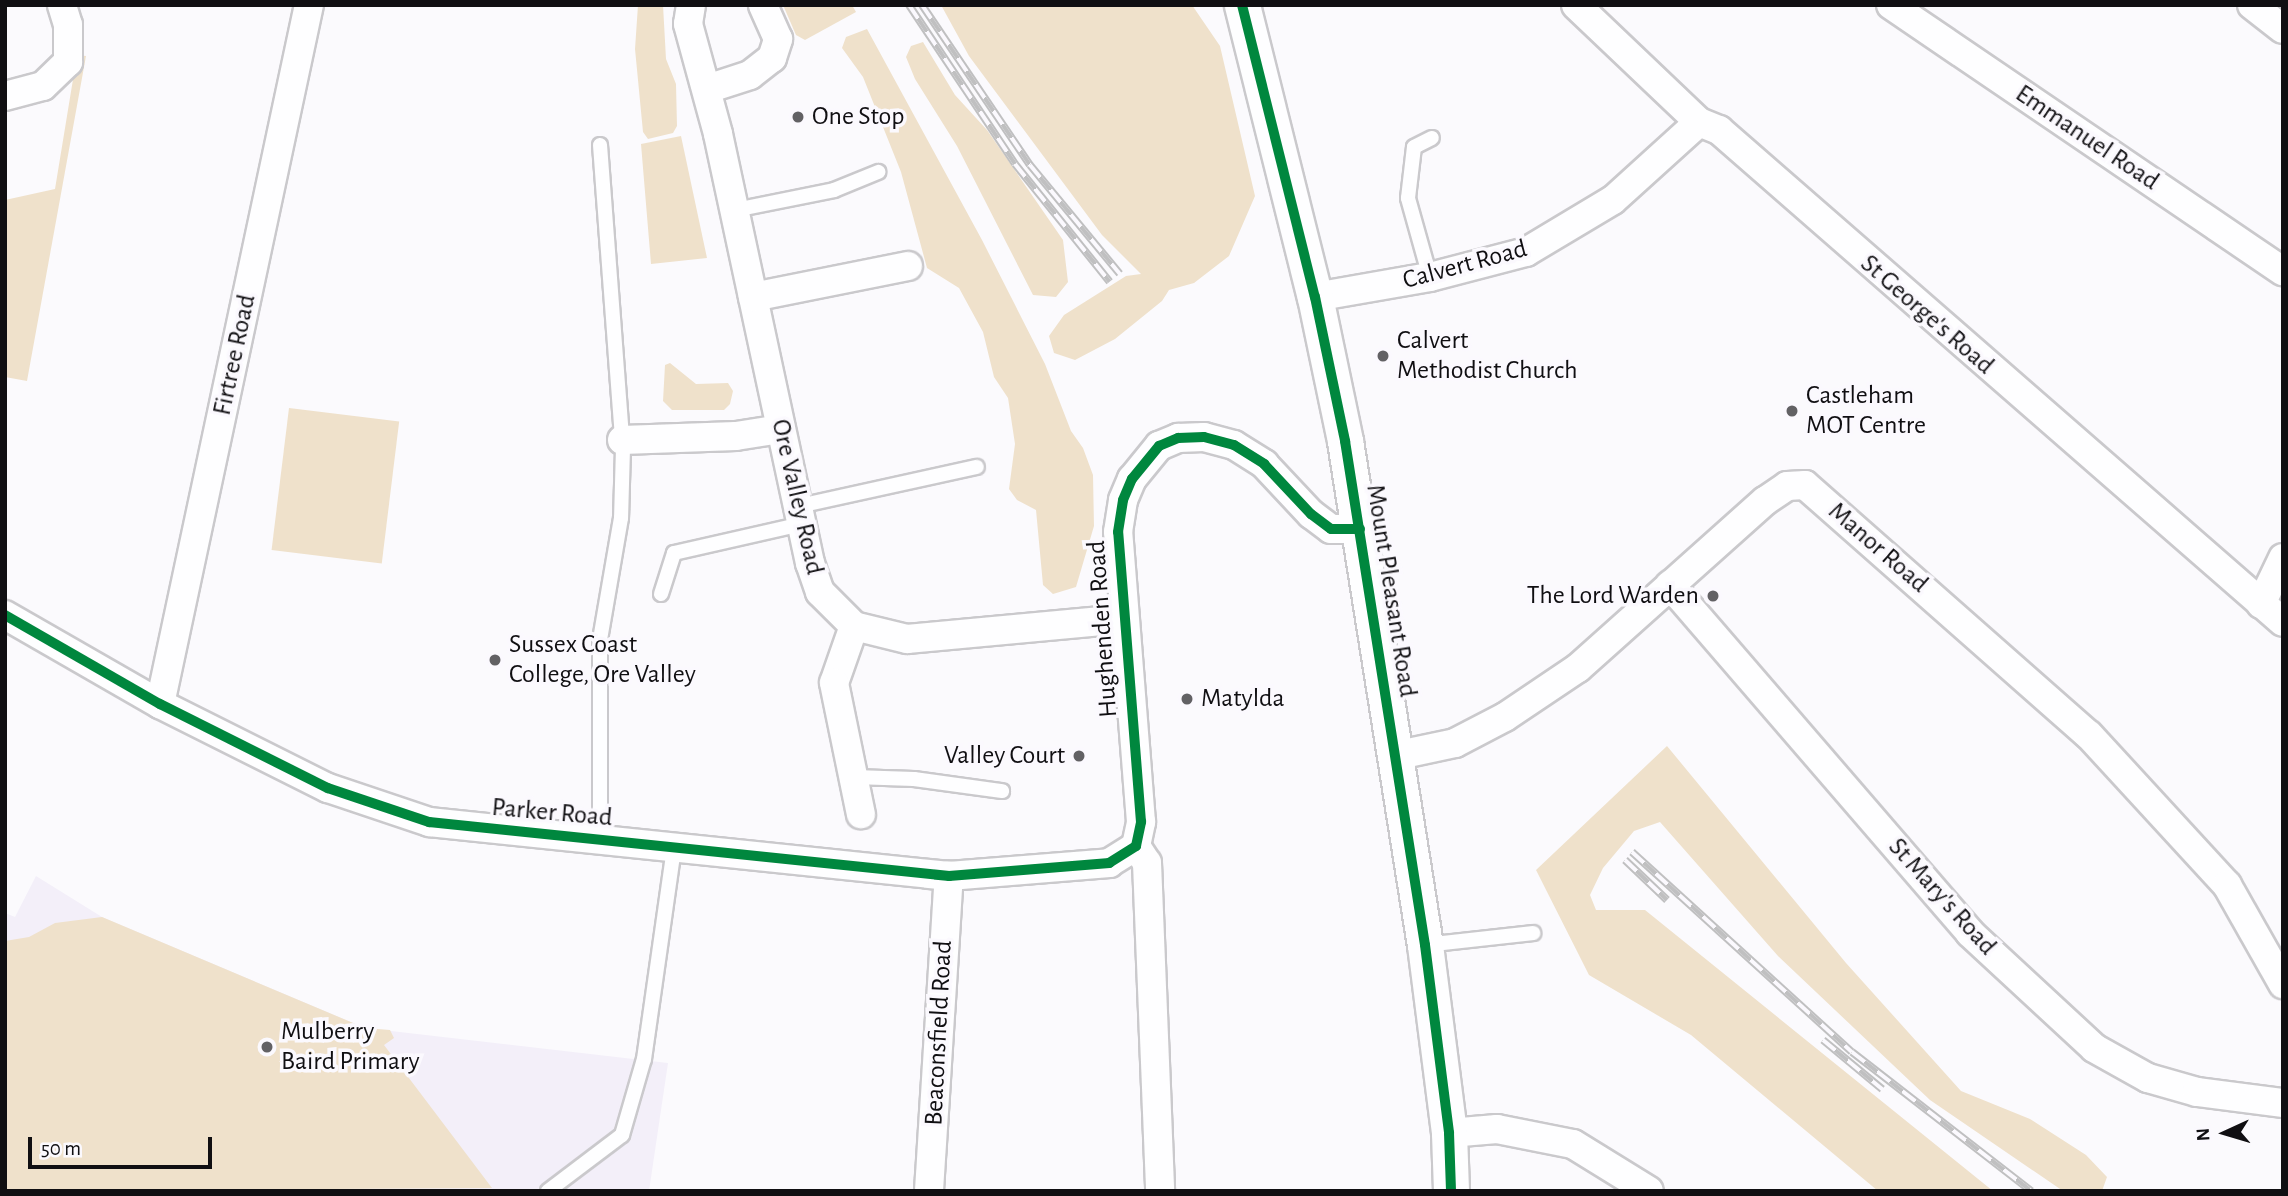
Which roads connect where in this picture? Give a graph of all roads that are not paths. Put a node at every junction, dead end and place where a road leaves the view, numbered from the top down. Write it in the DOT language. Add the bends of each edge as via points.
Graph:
graph roads {
  1 [pos="62,5"];
  2 [pos="309,5"];
  3 [pos="691,5"];
  4 [pos="763,5"];
  5 [pos="1242,5"];
  6 [pos="1576,5"];
  7 [pos="1891,5"];
  8 [pos="2252,5"];
  9 [pos="2283,29"];
  10 [pos="707,89"];
  11 [pos="5,96"];
  12 [pos="1699,121"];
  13 [pos="1432,138"];
  14 [pos="600,145"];
  15 [pos="877,172"];
  16 [pos="735,211"];
  17 [pos="908,266"];
  18 [pos="2283,271"];
  19 [pos="1430,277"];
  20 [pos="753,297"];
  21 [pos="1315,297"];
  22 [pos="780,429"];
  23 [pos="622,440"];
  24 [pos="977,467"];
  25 [pos="800,515"];
  26 [pos="1360,529"];
  27 [pos="2283,558"];
  28 [pos="1670,585"];
  29 [pos="661,594"];
  30 [pos="2261,604"];
  31 [pos="5,615"];
  32 [pos="1123,619"];
  33 [pos="2283,622"];
  34 [pos="854,626"];
  35 [pos="160,704"];
  36 [pos="1394,756"];
  37 [pos="854,778"];
  38 [pos="1002,791"];
  39 [pos="861,814"];
  40 [pos="600,839"];
  41 [pos="1136,846"];
  42 [pos="674,848"];
  43 [pos="949,876"];
  44 [pos="1533,933"];
  45 [pos="1425,945"];
  46 [pos="2283,984"];
  47 [pos="2283,1103"];
  48 [pos="1449,1132"];
  49 [pos="548,1191"];
  50 [pos="929,1191"];
  51 [pos="1160,1191"];
  52 [pos="1451,1191"];
  53 [pos="1649,1191"];
  1 -- 11 [label="street" via="68,26 68,62 43,86"];
  2 -- 35 [label="street, Firtree Road"];
  3 -- 10 [label="street, Ore Valley Road" via="688,24"];
  4 -- 10 [label="street" via="778,39 772,58 750,75"];
  5 -- 21 [label="street, Mount Pleasant Road"];
  6 -- 12 [label="street, St George's Road"];
  7 -- 18 [label="street, Emmanuel Road"];
  8 -- 9 [label="street"];
  10 -- 16 [label="street, Ore Valley Road"];
  12 -- 19 [label="street, Calvert Road" via="1613,200 1526,252"];
  12 -- 30 [label="street, St George's Road" via="1718,130"];
  13 -- 19 [label="lane" via="1414,148 1408,198"];
  14 -- 23 [label="lane"];
  15 -- 16 [label="lane" via="834,190"];
  16 -- 20 [label="street, Ore Valley Road"];
  17 -- 20 [label="street"];
  19 -- 21 [label="street, Calvert Road"];
  20 -- 22 [label="street, Ore Valley Road"];
  21 -- 26 [label="street, Mount Pleasant Road"];
  22 -- 23 [label="street" via="736,436"];
  22 -- 25 [label="street, Ore Valley Road"];
  23 -- 40 [label="lane" via="621,518 600,639"];
  24 -- 25 [label="lane"];
  25 -- 29 [label="lane" via="674,553"];
  25 -- 34 [label="street, Ore Valley Road" via="820,592"];
  26 -- 32 [label="street, Hughenden Road" via="1331,528 1311,514 1264,464 1234,445 1203,437 1178,438 1159,446 1144,461 1123,500 1118,532"];
  26 -- 36 [label="street, Mount Pleasant Road"];
  27 -- 30 [label="street"];
  28 -- 36 [label="street, Manor Road" via="1578,668 1505,717 1455,743"];
  28 -- 46 [label="street, Manor Road" via="1765,501 1787,485 1805,485 2098,746 2227,885"];
  28 -- 47 [label="street, St Mary's Road" via="1970,933 2094,1048 2148,1078 2197,1092"];
  30 -- 33 [label="street, St George's Road"];
  31 -- 35 [label="street, Parker Road"];
  32 -- 34 [label="street" via="907,639"];
  32 -- 41 [label="street, Hughenden Road" via="1141,822"];
  34 -- 37 [label="street" via="834,683"];
  35 -- 40 [label="street, Parker Road" via="328,788 392,812 455,826"];
  36 -- 45 [label="street, Mount Pleasant Road"];
  37 -- 38 [label="lane" via="914,779"];
  37 -- 39 [label="street"];
  40 -- 42 [label="street, Parker Road"];
  41 -- 43 [label="street, Parker Road" via="1109,863"];
  41 -- 51 [label="street, Hughenden Road" via="1147,863"];
  42 -- 43 [label="street, Parker Road"];
  42 -- 49 [label="lane" via="644,1059 622,1135"];
  43 -- 50 [label="street, Beaconsfield Road"];
  44 -- 45 [label="lane"];
  45 -- 48 [label="street, Mount Pleasant Road"];
  48 -- 52 [label="street, Mount Pleasant Road"];
  48 -- 53 [label="street" via="1497,1129 1573,1144"];
}
